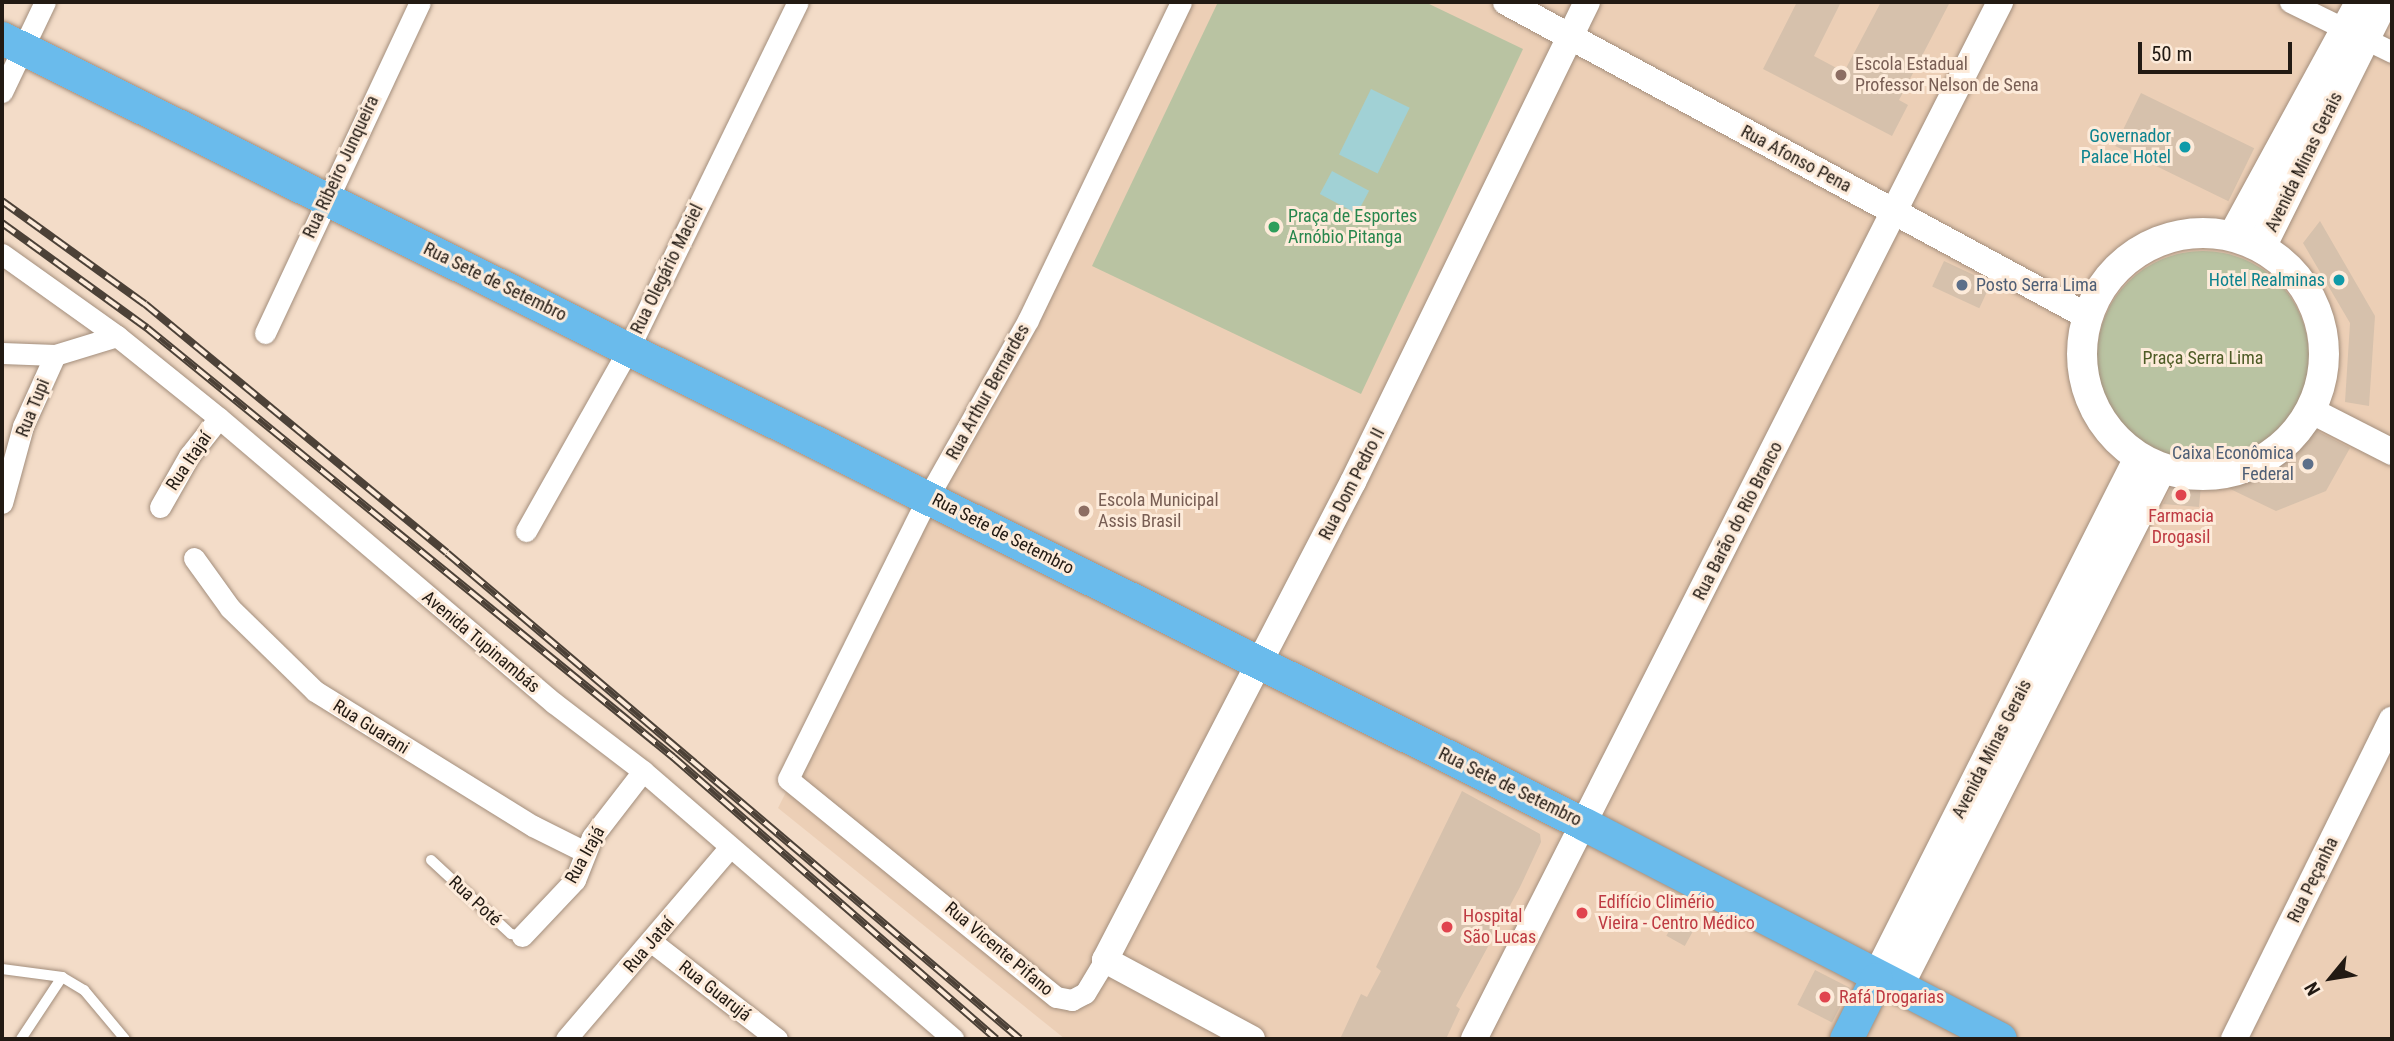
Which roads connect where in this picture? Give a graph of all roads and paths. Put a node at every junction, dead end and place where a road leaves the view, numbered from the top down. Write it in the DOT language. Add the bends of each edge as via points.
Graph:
graph roads {
  1 [pos="45,2"];
  2 [pos="420,2"];
  3 [pos="798,2"];
  4 [pos="1181,2"];
  5 [pos="1506,2"];
  6 [pos="1587,2"];
  7 [pos="2000,2"];
  8 [pos="2290,2"];
  9 [pos="2383,2"];
  10 [pos="2358,22"];
  11 [pos="1571,34"];
  12 [pos="12,43"];
  13 [pos="2392,52"];
  14 [pos="2,92"];
  15 [pos="325,199"];
  16 [pos="1896,211"];
  17 [pos="2232,236"];
  18 [pos="2262,247"];
  19 [pos="2,254"];
  20 [pos="2087,316"];
  21 [pos="265,333"];
  22 [pos="117,336"];
  23 [pos="629,348"];
  24 [pos="2,353"];
  25 [pos="55,355"];
  26 [pos="2312,411"];
  27 [pos="219,418"];
  28 [pos="2392,452"];
  29 [pos="2150,463"];
  30 [pos="928,497"];
  31 [pos="2,503"];
  32 [pos="160,507"];
  33 [pos="526,531"];
  34 [pos="194,558"];
  35 [pos="1259,664"];
  36 [pos="2392,720"];
  37 [pos="643,771"];
  38 [pos="788,779"];
  39 [pos="1584,824"];
  40 [pos="729,848"];
  41 [pos="585,852"];
  42 [pos="431,860"];
  43 [pos="522,936"];
  44 [pos="653,943"];
  45 [pos="1105,960"];
  46 [pos="2,969"];
  47 [pos="62,976"];
  48 [pos="1886,984"];
  49 [pos="21,1039"];
  50 [pos="125,1039"];
  51 [pos="568,1039"];
  52 [pos="777,1039"];
  53 [pos="953,1039"];
  54 [pos="1252,1039"];
  55 [pos="1474,1039"];
  56 [pos="1846,1039"];
  57 [pos="1871,1039"];
  58 [pos="2000,1039"];
  59 [pos="2234,1039"];
  1 -- 12 [label="street"];
  2 -- 15 [label="street, Rua Ribeiro Junqueira"];
  3 -- 23 [label="street, Rua Olegário Maciel"];
  4 -- 30 [label="street, Rua Arthur Bernardes" via="1028,320"];
  5 -- 11 [label="street, Rua Afonso Pena"];
  6 -- 11 [label="street, Rua Dom Pedro II"];
  7 -- 16 [label="street, Rua Barão do Rio Branco"];
  8 -- 10 [label="street"];
  9 -- 10 [label="main road, Avenida Minas Gerais"];
  10 -- 13 [label="street"];
  10 -- 17 [label="main road, Avenida Minas Gerais"];
  10 -- 18 [label="main road, Avenida Minas Gerais"];
  11 -- 16 [label="street, Rua Afonso Pena"];
  11 -- 35 [label="street, Rua Dom Pedro II"];
  12 -- 14 [label="street"];
  12 -- 15 [label="main road, Rua Sete de Setembro"];
  15 -- 21 [label="street, Rua Ribeiro Junqueira"];
  15 -- 23 [label="main road, Rua Sete de Setembro"];
  16 -- 20 [label="street, Rua Afonso Pena"];
  16 -- 39 [label="street, Rua Barão do Rio Branco"];
  17 -- 18 [label="main road"];
  17 -- 20 [label="main road" via="2196,232 2150,245 2129,257 2103,283"];
  18 -- 26 [label="main road" via="2300,282 2320,319 2325,350 2322,381"];
  19 -- 22 [label="street, Avenida Tupinambás"];
  20 -- 29 [label="main road" via="2081,356 2088,396 2108,431"];
  22 -- 25 [label="street"];
  22 -- 27 [label="street, Avenida Tupinambás"];
  23 -- 30 [label="main road, Rua Sete de Setembro"];
  23 -- 33 [label="street, Rua Olegário Maciel"];
  24 -- 25 [label="street"];
  25 -- 31 [label="street, Rua Tupi" via="23,426"];
  26 -- 28 [label="street"];
  26 -- 29 [label="main road" via="2293,438 2276,452 2236,473 2203,477"];
  27 -- 32 [label="street, Rua Itajaí" via="189,456"];
  27 -- 37 [label="street, Avenida Tupinambás" via="554,703"];
  29 -- 48 [label="main road, Avenida Minas Gerais"];
  30 -- 35 [label="main road, Rua Sete de Setembro"];
  30 -- 38 [label="street, Rua Arthur Bernardes"];
  34 -- 41 [label="street, Rua Guarani" via="230,608 315,691 533,826"];
  35 -- 39 [label="main road, Rua Sete de Setembro"];
  35 -- 45 [label="street, Rua Dom Pedro II"];
  36 -- 59 [label="street, Rua Peçanha"];
  37 -- 40 [label="street, Avenida Tupinambás"];
  37 -- 41 [label="street, Rua Irajá"];
  38 -- 45 [label="street, Rua Vicente Pifano" via="1056,997 1072,1000 1086,993"];
  39 -- 48 [label="main road, Rua Sete de Setembro"];
  39 -- 55 [label="street, Rua Barão do Rio Branco"];
  40 -- 44 [label="street, Rua Jataí"];
  40 -- 53 [label="street, Avenida Tupinambás"];
  41 -- 43 [label="street, Rua Irajá" via="575,880"];
  42 -- 43 [label="lane, Rua Poté" via="511,934"];
  44 -- 51 [label="street, Rua Jataí"];
  44 -- 52 [label="street, Rua Guarujá"];
  45 -- 54 [label="street"];
  46 -- 47 [label="lane"];
  47 -- 49 [label="lane"];
  47 -- 50 [label="lane" via="84,990"];
  48 -- 56 [label="main road, Avenida Minas Gerais"];
  48 -- 57 [label="main road, Avenida Minas Gerais"];
  48 -- 58 [label="main road, Rua Sete de Setembro"];
}
